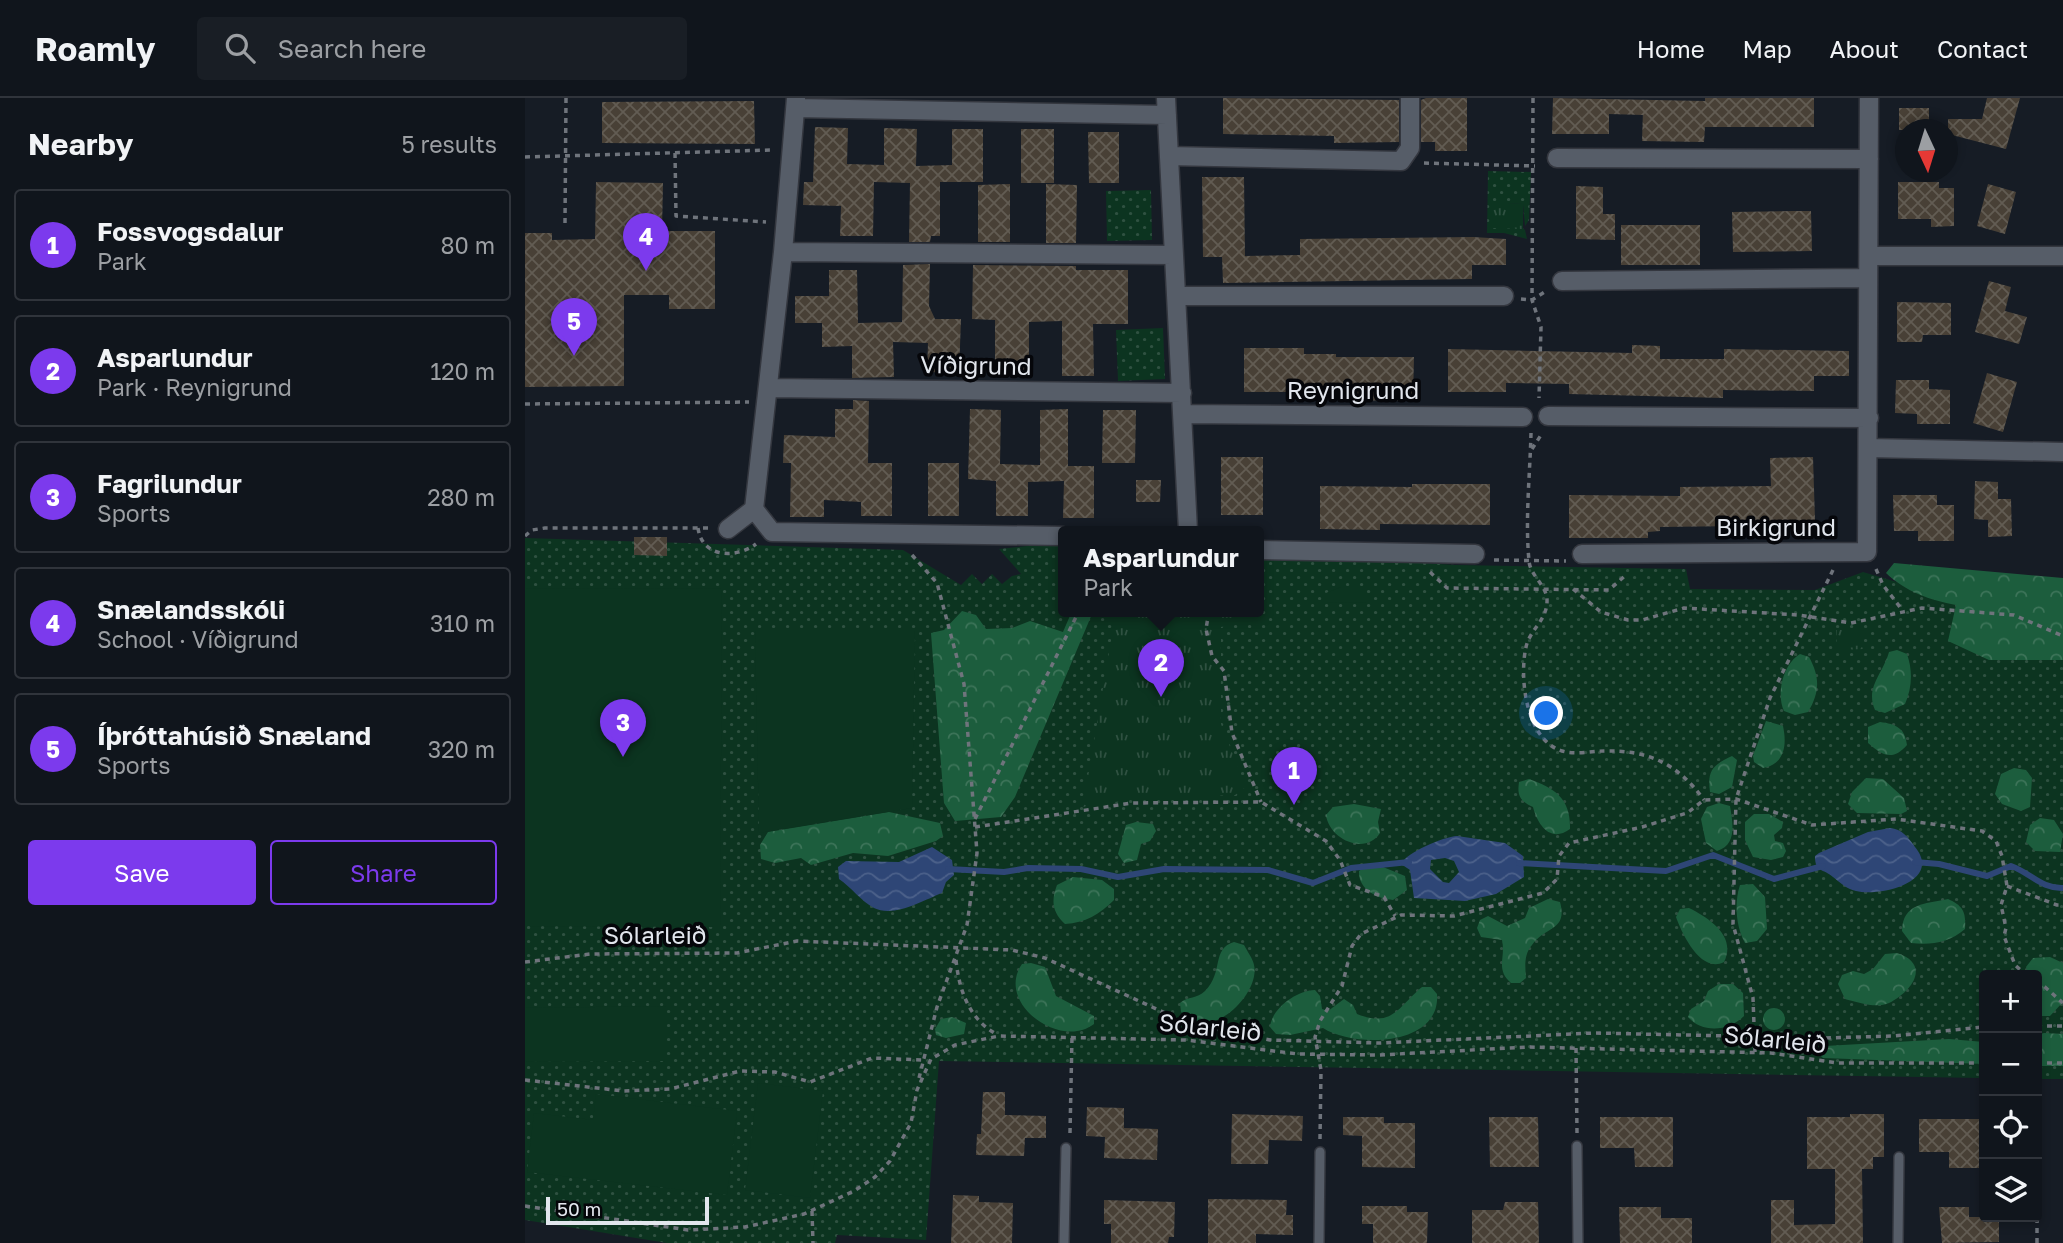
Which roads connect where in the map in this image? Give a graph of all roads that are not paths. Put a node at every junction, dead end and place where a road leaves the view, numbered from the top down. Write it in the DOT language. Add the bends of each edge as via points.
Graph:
graph roads {
  1 [pos="1411,98"];
  2 [pos="1868,98"];
  3 [pos="796,103"];
  4 [pos="1167,107"];
  5 [pos="1169,156"];
  6 [pos="1557,158"];
  7 [pos="1869,159"];
  8 [pos="783,252"];
  9 [pos="1174,255"];
  10 [pos="1869,256"];
  11 [pos="2063,256"];
  12 [pos="1866,278"];
  13 [pos="1562,281"];
  14 [pos="1176,296"];
  15 [pos="1504,296"];
  16 [pos="1181,393"];
  17 [pos="769,395"];
  18 [pos="1182,414"];
  19 [pos="1869,418"];
  20 [pos="1869,448"];
  21 [pos="2063,452"];
  22 [pos="754,509"];
  23 [pos="1188,526"];
  24 [pos="728,529"];
  25 [pos="1058,536"];
  26 [pos="1264,550"];
  27 [pos="1475,554"];
  28 [pos="1582,554"];
  29 [pos="1577,1146"];
  30 [pos="1066,1148"];
  31 [pos="1320,1152"];
  32 [pos="1899,1157"];
  33 [pos="1064,1243"];
  34 [pos="1319,1243"];
  35 [pos="1578,1243"];
  36 [pos="1898,1243"];
  1 -- 5 [label="street" via="1409,148 1401,161"];
  2 -- 7 [label="street, Birkigrund"];
  3 -- 4 [label="street"];
  3 -- 8 [label="street"];
  4 -- 5 [label="street"];
  5 -- 9 [label="street"];
  6 -- 7 [label="street"];
  7 -- 10 [label="street, Birkigrund"];
  8 -- 9 [label="street"];
  8 -- 17 [label="street"];
  9 -- 14 [label="street"];
  10 -- 11 [label="street"];
  10 -- 12 [label="street, Birkigrund"];
  12 -- 13 [label="street"];
  12 -- 19 [label="street, Birkigrund"];
  14 -- 15 [label="street"];
  14 -- 16 [label="street"];
  16 -- 17 [label="street, Víðigrund"];
  16 -- 18 [label="street"];
  17 -- 22 [label="street"];
  18 -- 19 [label="street, Reynigrund"];
  18 -- 23 [label="street"];
  19 -- 20 [label="street, Birkigrund"];
  20 -- 21 [label="street"];
  20 -- 28 [label="street, Birkigrund" via="1867,552"];
  22 -- 24 [label="street"];
  22 -- 25 [label="street" via="772,532"];
  26 -- 27 [label="street"];
  29 -- 35 [label="lane"];
  30 -- 33 [label="lane"];
  31 -- 34 [label="lane"];
  32 -- 36 [label="lane"];
}
